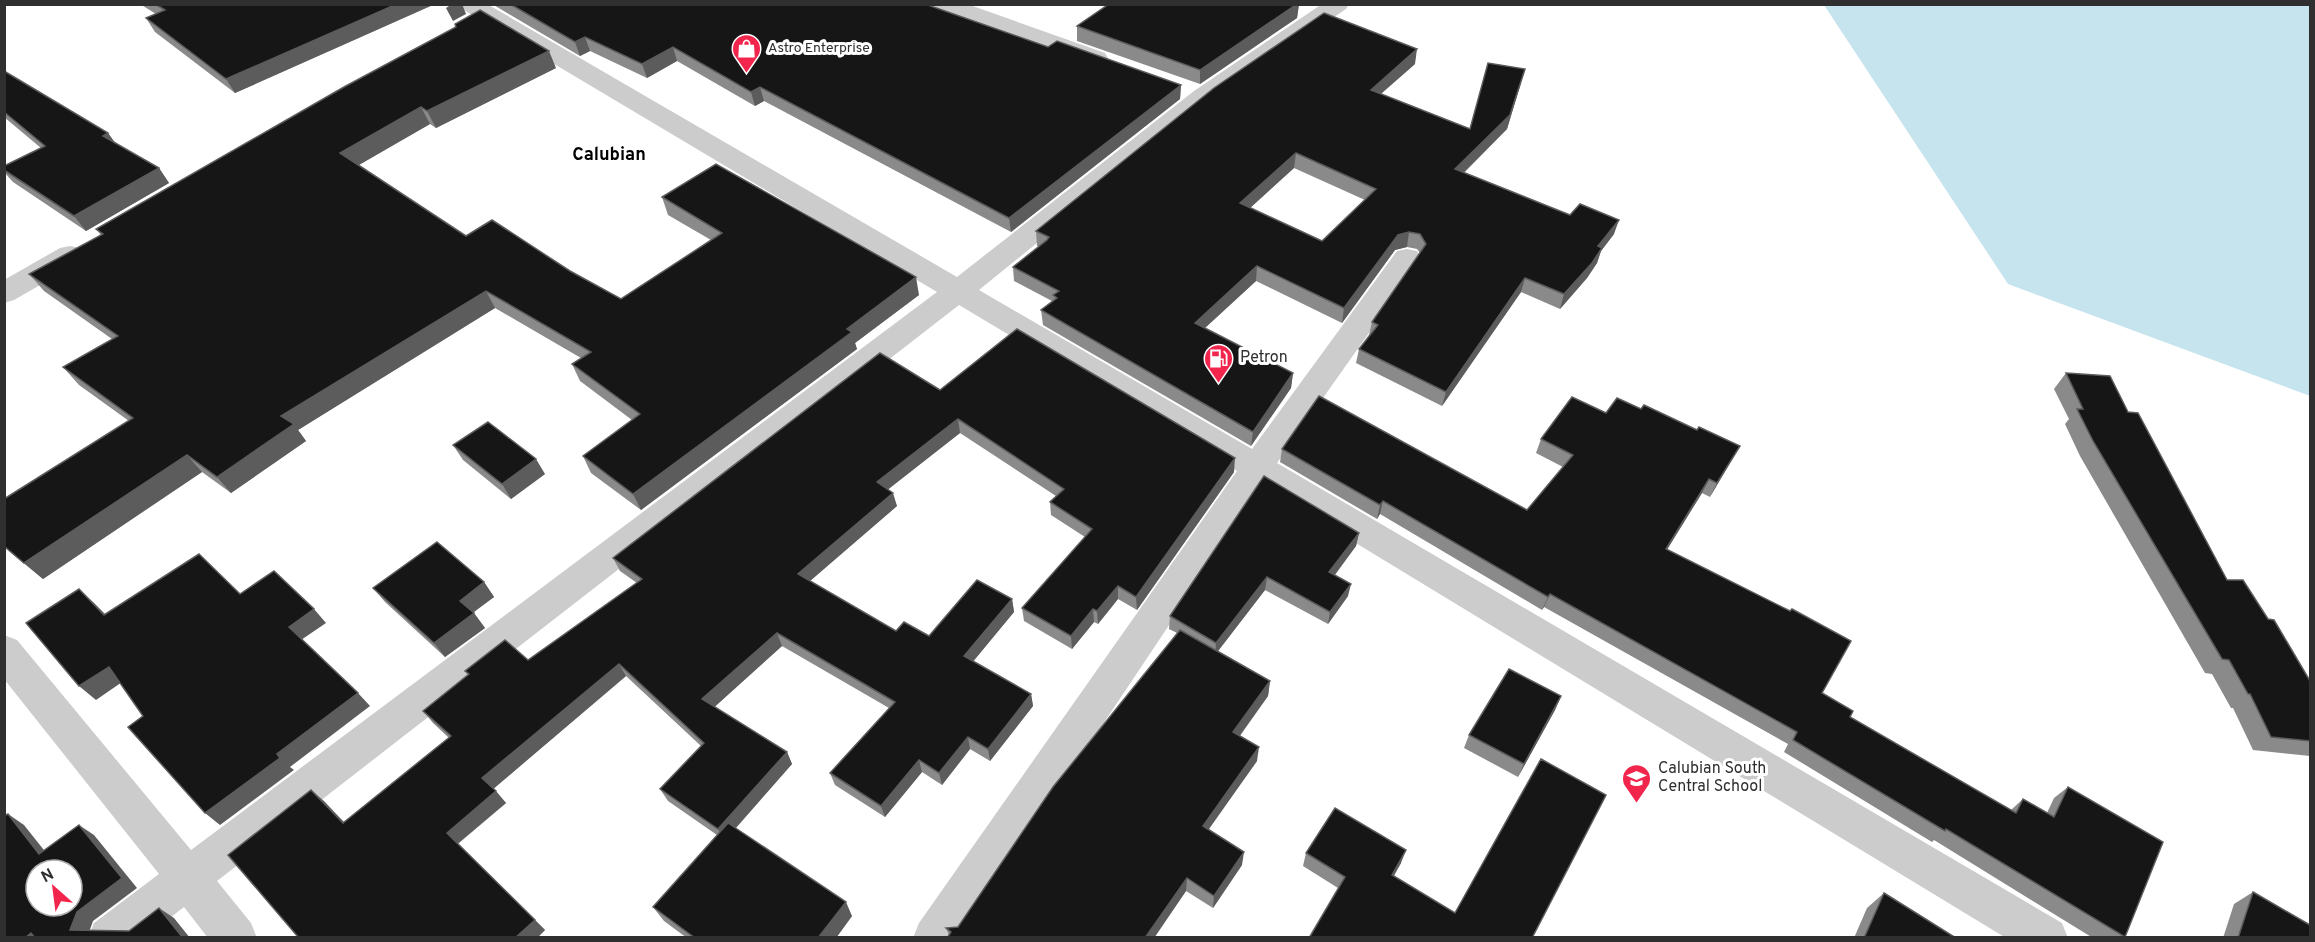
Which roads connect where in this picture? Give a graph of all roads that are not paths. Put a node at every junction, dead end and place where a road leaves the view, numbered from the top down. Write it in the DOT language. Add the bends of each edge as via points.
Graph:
graph roads {
  1 [pos="944,4"];
  2 [pos="1338,4"];
  3 [pos="475,15"];
  4 [pos="1113,64"];
  5 [pos="87,246"];
  6 [pos="1407,258"];
  7 [pos="958,291"];
  8 [pos="4,293"];
  9 [pos="1257,467"];
  10 [pos="4,651"];
  11 [pos="188,877"];
  12 [pos="109,938"];
  13 [pos="236,938"];
  14 [pos="934,938"];
  15 [pos="2047,938"];
  1 -- 4 [label="street"];
  2 -- 7 [label="street" via="1191,92"];
  3 -- 7 [label="street"];
  5 -- 8 [label="street"];
  6 -- 9 [label="street"];
  7 -- 9 [label="street"];
  7 -- 11 [label="street"];
  9 -- 14 [label="street"];
  9 -- 15 [label="street"];
  10 -- 11 [label="street"];
  11 -- 12 [label="street"];
  11 -- 13 [label="street"];
}
